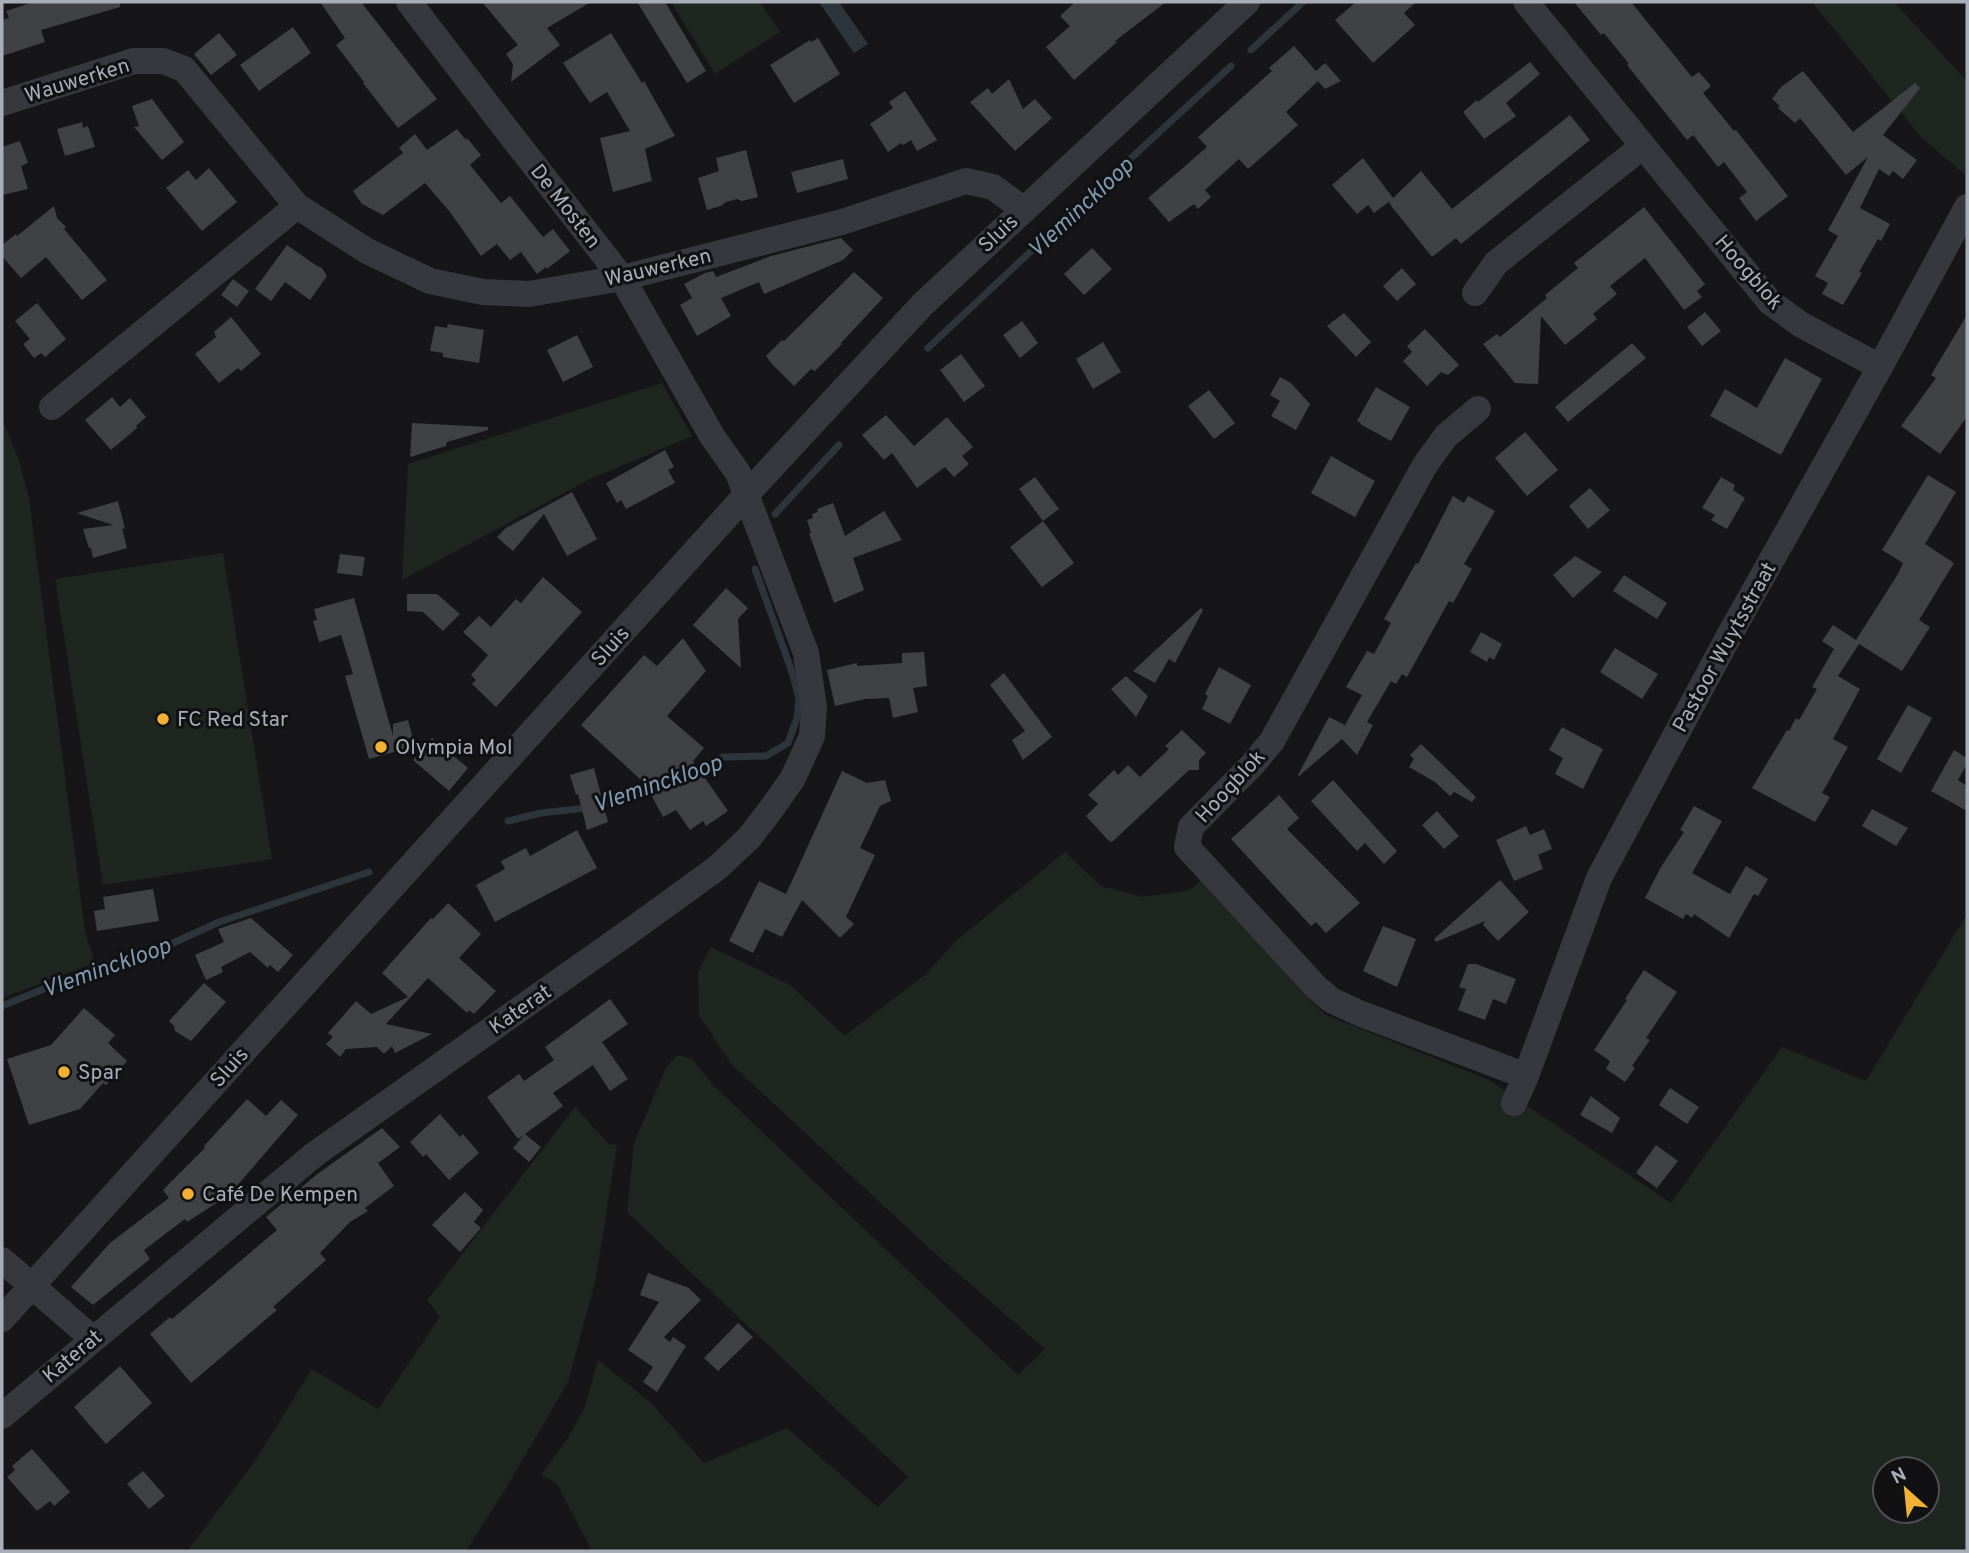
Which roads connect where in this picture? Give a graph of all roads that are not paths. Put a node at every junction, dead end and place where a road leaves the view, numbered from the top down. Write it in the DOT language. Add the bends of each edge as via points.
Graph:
graph roads {
  1 [pos="410,2"];
  2 [pos="1247,2"];
  3 [pos="1527,2"];
  4 [pos="2,103"];
  5 [pos="1643,146"];
  6 [pos="297,206"];
  7 [pos="1967,206"];
  8 [pos="1023,209"];
  9 [pos="622,278"];
  10 [pos="1475,293"];
  11 [pos="1880,367"];
  12 [pos="52,407"];
  13 [pos="1478,409"];
  14 [pos="746,495"];
  15 [pos="1526,1076"];
  16 [pos="1514,1103"];
  17 [pos="2,1260"];
  18 [pos="32,1284"];
  19 [pos="2,1319"];
  20 [pos="93,1339"];
  21 [pos="2,1416"];
  1 -- 9 [label="street, De Mosten"];
  2 -- 8 [label="street, Sluis"];
  3 -- 5 [label="street, Hoogblok"];
  4 -- 6 [label="street, Wauwerken" via="134,61 163,61 184,69"];
  5 -- 10 [label="street" via="1496,263"];
  5 -- 11 [label="street, Hoogblok" via="1770,302 1800,324"];
  6 -- 9 [label="street, Wauwerken" via="367,251 443,284 529,294"];
  6 -- 12 [label="street"];
  7 -- 11 [label="street, Pastoor Wuytsstraat"];
  8 -- 9 [label="street, Wauwerken" via="993,187 967,181 842,222"];
  8 -- 14 [label="street, Sluis" via="922,305"];
  9 -- 14 [label="street, De Mosten" via="738,473"];
  11 -- 15 [label="street, Pastoor Wuytsstraat" via="1599,878"];
  13 -- 15 [label="street, Hoogblok" via="1446,436 1425,465 1272,741 1191,827 1187,847 1331,1000"];
  14 -- 18 [label="street, Sluis"];
  14 -- 20 [label="street, Katerat" via="806,653 814,707 812,736 793,778 757,828 696,883 315,1154"];
  15 -- 16 [label="street, Pastoor Wuytsstraat"];
  17 -- 18 [label="street"];
  18 -- 19 [label="street, Sluis"];
  18 -- 20 [label="street"];
  20 -- 21 [label="street, Katerat"];
}
